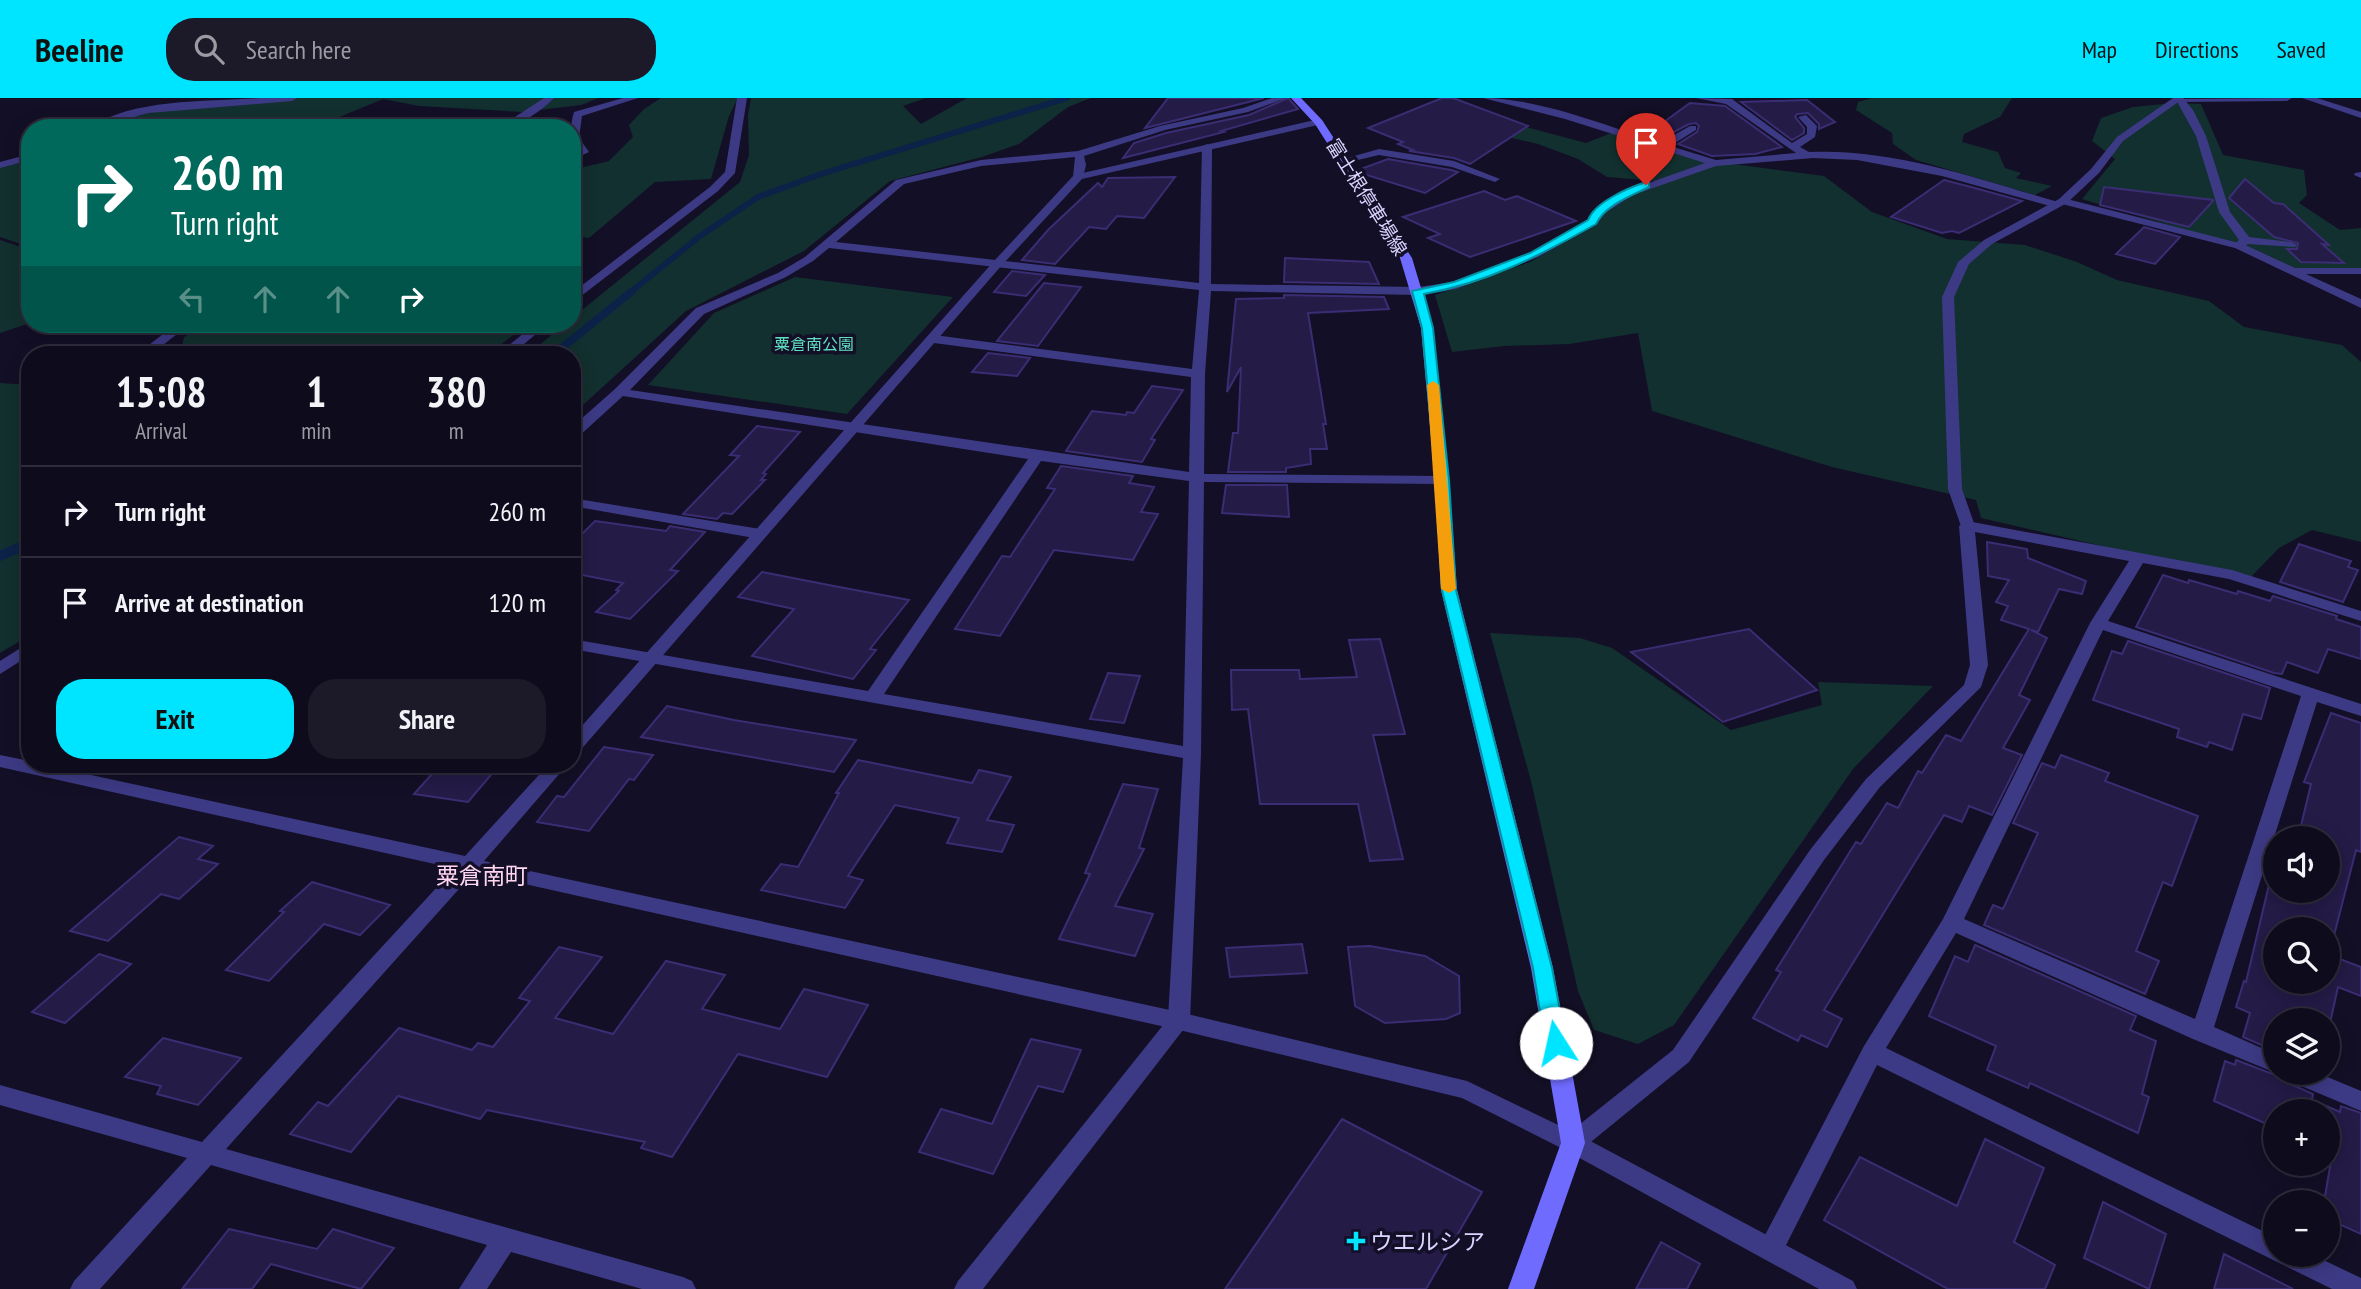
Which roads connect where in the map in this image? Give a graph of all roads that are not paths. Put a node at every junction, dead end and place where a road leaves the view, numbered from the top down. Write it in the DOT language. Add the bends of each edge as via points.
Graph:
graph roads {
  1 [pos="292,98"];
  2 [pos="550,98"];
  3 [pos="632,98"];
  4 [pos="742,98"];
  5 [pos="1281,98"];
  6 [pos="1296,98"];
  7 [pos="1488,98"];
  8 [pos="1701,98"];
  9 [pos="2179,98"];
  10 [pos="2287,98"];
  11 [pos="2307,98"];
  12 [pos="1502,99"];
  13 [pos="2361,115"];
  14 [pos="1803,117"];
  15 [pos="115,119"];
  16 [pos="513,119"];
  17 [pos="576,119"];
  18 [pos="1319,122"];
  19 [pos="1693,128"];
  20 [pos="1662,146"];
  21 [pos="1207,147"];
  22 [pos="1792,147"];
  23 [pos="1079,154"];
  24 [pos="1807,155"];
  25 [pos="21,159"];
  26 [pos="1345,160"];
  27 [pos="1715,163"];
  28 [pos="0,165"];
  29 [pos="1078,177"];
  30 [pos="1494,178"];
  31 [pos="2060,203"];
  32 [pos="2242,243"];
  33 [pos="828,244"];
  34 [pos="2291,245"];
  35 [pos="998,263"];
  36 [pos="2293,270"];
  37 [pos="2361,271"];
  38 [pos="1205,286"];
  39 [pos="1418,291"];
  40 [pos="581,292"];
  41 [pos="2361,304"];
  42 [pos="172,333"];
  43 [pos="531,333"];
  44 [pos="934,339"];
  45 [pos="154,346"];
  46 [pos="514,346"];
  47 [pos="1198,374"];
  48 [pos="620,392"];
  49 [pos="581,427"];
  50 [pos="855,428"];
  51 [pos="1037,456"];
  52 [pos="1198,478"];
  53 [pos="1442,480"];
  54 [pos="581,504"];
  55 [pos="1967,526"];
  56 [pos="760,534"];
  57 [pos="2138,557"];
  58 [pos="2361,616"];
  59 [pos="2098,623"];
  60 [pos="581,646"];
  61 [pos="21,654"];
  62 [pos="652,659"];
  63 [pos="0,669"];
  64 [pos="2311,694"];
  65 [pos="873,697"];
  66 [pos="2361,710"];
  67 [pos="581,739"];
  68 [pos="1192,754"];
  69 [pos="0,761"];
  70 [pos="21,766"];
  71 [pos="54,773"];
  72 [pos="551,773"];
  73 [pos="470,865"];
  74 [pos="1952,922"];
  75 [pos="1179,1021"];
  76 [pos="2201,1033"];
  77 [pos="1871,1052"];
  78 [pos="2263,1059"];
  79 [pos="2323,1085"];
  80 [pos="0,1095"];
  81 [pos="2361,1101"];
  82 [pos="1573,1143"];
  83 [pos="204,1154"];
  84 [pos="507,1237"];
  85 [pos="2263,1243"];
  86 [pos="1771,1249"];
  87 [pos="2312,1267"];
  88 [pos="83,1289"];
  89 [pos="472,1289"];
  90 [pos="683,1289"];
  91 [pos="967,1289"];
  92 [pos="1521,1289"];
  93 [pos="1844,1289"];
  94 [pos="2358,1289"];
  1 -- 15 [label="street" via="149,110"];
  2 -- 16 [label="street"];
  3 -- 17 [label="street" via="577,114"];
  4 -- 40 [label="street" via="730,173"];
  5 -- 23 [label="street"];
  6 -- 18 [label="main road, 富士根停車場線"];
  7 -- 12 [label="street"];
  8 -- 22 [label="street" via="1729,100"];
  9 -- 10 [label="street"];
  9 -- 31 [label="street" via="2120,139 2095,172"];
  9 -- 32 [label="street" via="2209,156 2224,211"];
  11 -- 13 [label="street"];
  12 -- 20 [label="street"];
  14 -- 22 [label="street" via="1812,127 1812,135"];
  18 -- 21 [label="street"];
  18 -- 26 [label="main road, 富士根停車場線"];
  19 -- 20 [label="street"];
  20 -- 27 [label="street"];
  21 -- 29 [label="street"];
  21 -- 38 [label="street"];
  22 -- 24 [label="street"];
  23 -- 29 [label="street"];
  23 -- 33 [label="street" via="981,163 900,182"];
  24 -- 27 [label="street"];
  24 -- 31 [label="street" via="1910,164"];
  25 -- 28 [label="street"];
  26 -- 30 [label="street" via="1379,152 1454,164"];
  26 -- 39 [label="main road, 富士根停車場線" via="1406,258"];
  27 -- 39 [label="street" via="1626,194 1596,214 1593,222 1534,255 1456,285"];
  29 -- 35 [label="street"];
  31 -- 32 [label="street"];
  31 -- 55 [label="street" via="1988,242 1964,262 1948,297 1955,489"];
  32 -- 34 [label="street"];
  32 -- 36 [label="street"];
  33 -- 35 [label="street"];
  33 -- 48 [label="street" via="782,275 700,312"];
  35 -- 38 [label="street"];
  35 -- 44 [label="street"];
  36 -- 37 [label="street"];
  36 -- 41 [label="street"];
  38 -- 39 [label="street"];
  38 -- 47 [label="street"];
  39 -- 53 [label="main road, 富士根停車場線" via="1427,328"];
  42 -- 45 [label="street"];
  43 -- 46 [label="street"];
  44 -- 47 [label="street"];
  44 -- 50 [label="street"];
  47 -- 52 [label="street"];
  48 -- 49 [label="street"];
  48 -- 50 [label="street"];
  50 -- 51 [label="street"];
  50 -- 56 [label="street"];
  51 -- 52 [label="street"];
  51 -- 65 [label="street"];
  52 -- 53 [label="street"];
  52 -- 68 [label="street"];
  53 -- 82 [label="main road, 富士根停車場線" via="1449,590 1542,968"];
  54 -- 56 [label="street"];
  55 -- 57 [label="street"];
  55 -- 82 [label="street" via="1979,665 1972,687 1873,783 1824,845 1681,1056"];
  56 -- 62 [label="street"];
  57 -- 58 [label="street" via="2232,575"];
  57 -- 59 [label="street"];
  59 -- 64 [label="street"];
  59 -- 74 [label="street"];
  60 -- 62 [label="street"];
  61 -- 63 [label="street"];
  62 -- 65 [label="street"];
  62 -- 67 [label="street"];
  64 -- 66 [label="street"];
  64 -- 76 [label="street"];
  65 -- 68 [label="street"];
  68 -- 75 [label="street"];
  69 -- 70 [label="street"];
  71 -- 73 [label="street"];
  72 -- 73 [label="street"];
  73 -- 75 [label="street"];
  73 -- 83 [label="street"];
  74 -- 76 [label="street"];
  74 -- 77 [label="street"];
  75 -- 82 [label="street" via="1467,1090"];
  75 -- 91 [label="street"];
  76 -- 78 [label="street"];
  77 -- 85 [label="street"];
  77 -- 86 [label="street"];
  79 -- 81 [label="street"];
  80 -- 83 [label="street"];
  82 -- 86 [label="street"];
  82 -- 92 [label="main road, 富士根停車場線"];
  83 -- 84 [label="street"];
  83 -- 88 [label="street"];
  84 -- 89 [label="street"];
  84 -- 90 [label="street"];
  86 -- 93 [label="street"];
  87 -- 94 [label="street"];
}
